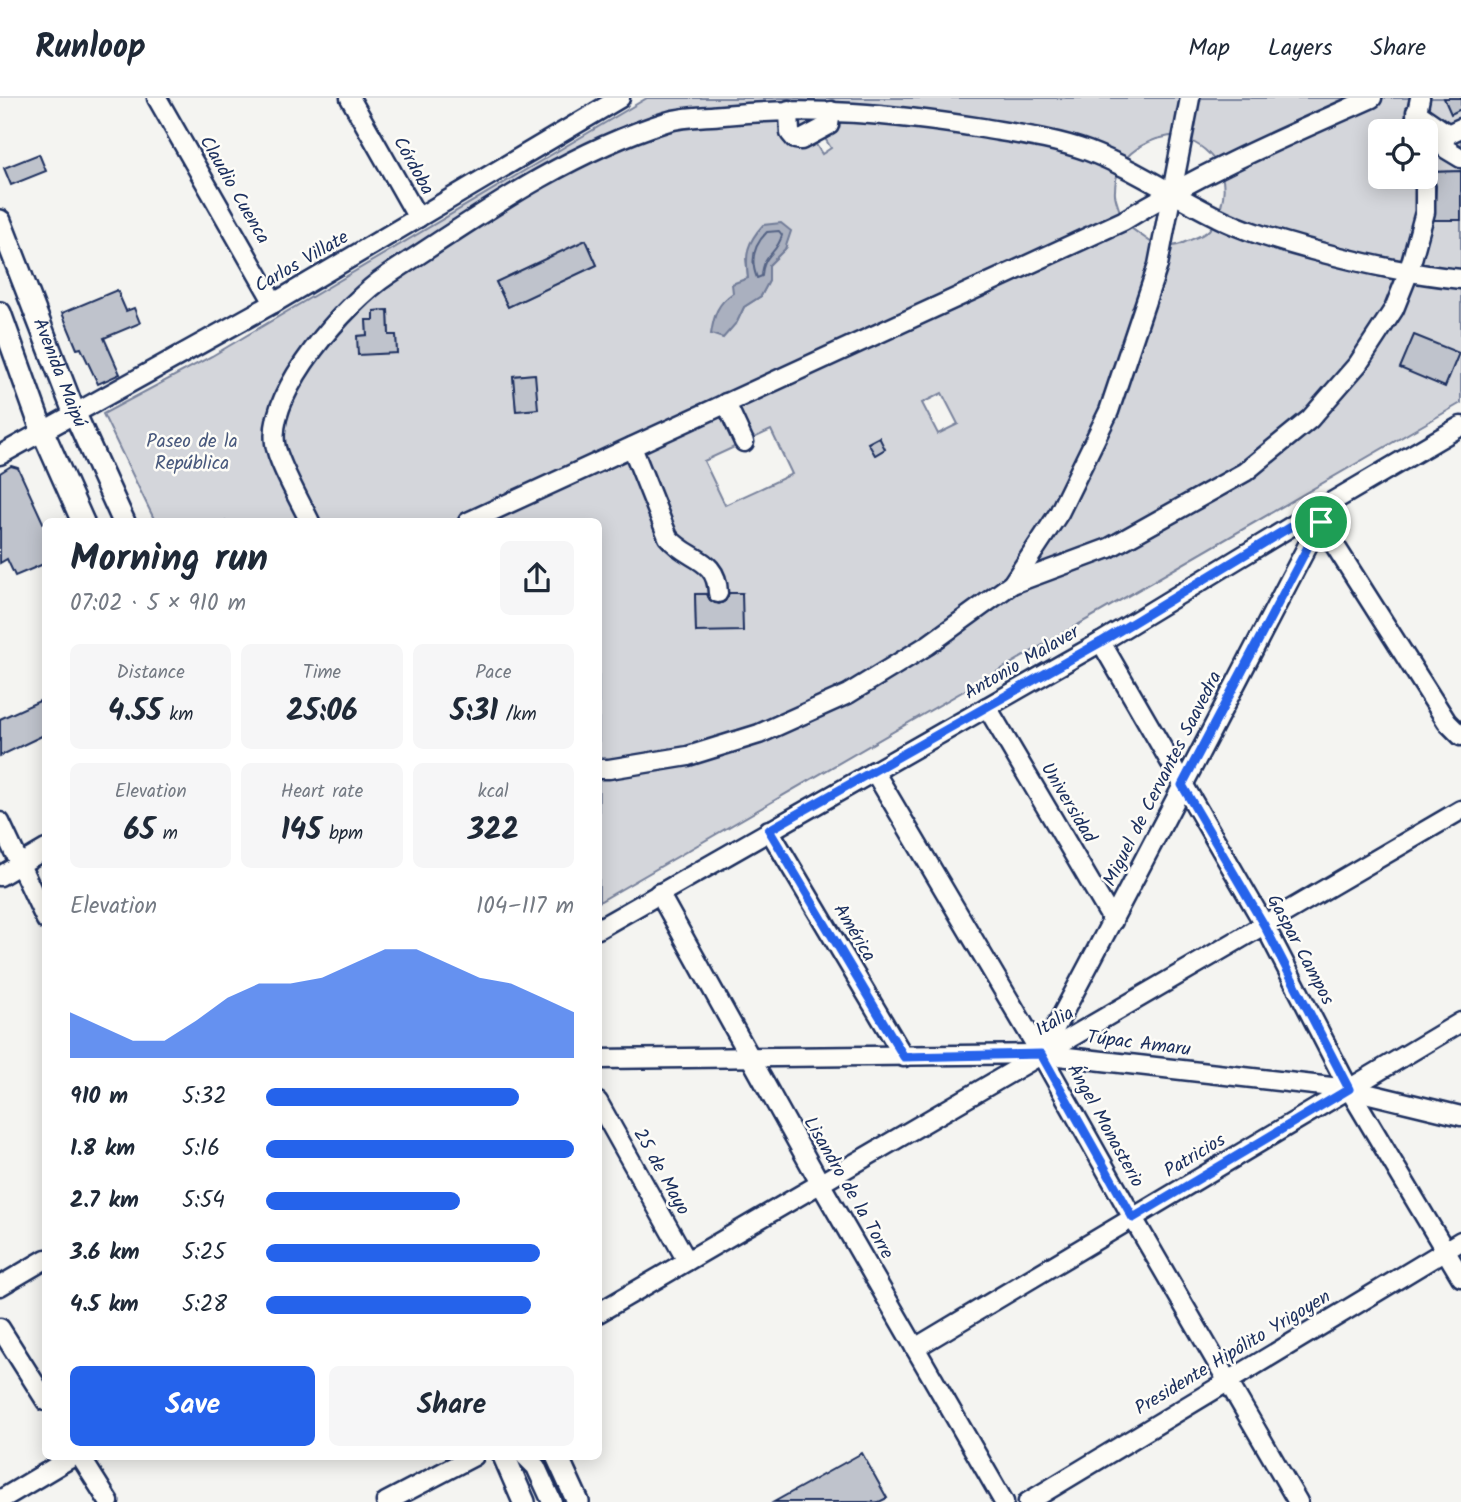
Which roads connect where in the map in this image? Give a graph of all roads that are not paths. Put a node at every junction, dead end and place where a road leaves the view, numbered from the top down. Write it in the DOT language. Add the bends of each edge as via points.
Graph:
graph roads {
  1 [pos="157,98"];
  2 [pos="350,98"];
  3 [pos="620,98"];
  4 [pos="806,98"];
  5 [pos="1190,98"];
  6 [pos="1372,98"];
  7 [pos="1418,105"];
  8 [pos="781,110"];
  9 [pos="831,111"];
  10 [pos="1455,131"];
  11 [pos="1461,158"];
  12 [pos="1425,189"];
  13 [pos="1170,192"];
  14 [pos="418,218"];
  15 [pos="0,222"];
  16 [pos="1408,274"];
  17 [pos="1461,279"];
  18 [pos="274,303"];
  19 [pos="0,313"];
  20 [pos="726,402"];
  21 [pos="74,412"];
  22 [pos="1461,426"];
  23 [pos="43,430"];
  24 [pos="744,442"];
  25 [pos="632,447"];
  26 [pos="0,454"];
  27 [pos="1319,516"];
  28 [pos="81,518"];
  29 [pos="122,518"];
  30 [pos="308,518"];
  31 [pos="477,518"];
  32 [pos="1012,584"];
  33 [pos="718,593"];
  34 [pos="1101,642"];
  35 [pos="987,707"];
  36 [pos="1461,736"];
  37 [pos="602,769"];
  38 [pos="874,771"];
  39 [pos="1182,785"];
  40 [pos="1461,810"];
  41 [pos="0,822"];
  42 [pos="769,830"];
  43 [pos="42,851"];
  44 [pos="20,864"];
  45 [pos="0,876"];
  46 [pos="659,893"];
  47 [pos="42,911"];
  48 [pos="1113,921"];
  49 [pos="1264,925"];
  50 [pos="602,927"];
  51 [pos="1461,1022"];
  52 [pos="1041,1054"];
  53 [pos="750,1056"];
  54 [pos="904,1057"];
  55 [pos="602,1059"];
  56 [pos="1349,1089"];
  57 [pos="602,1109"];
  58 [pos="1461,1116"];
  59 [pos="820,1183"];
  60 [pos="1133,1218"];
  61 [pos="1453,1245"];
  62 [pos="42,1261"];
  63 [pos="687,1261"];
  64 [pos="1461,1277"];
  65 [pos="0,1286"];
  66 [pos="602,1312"];
  67 [pos="0,1328"];
  68 [pos="915,1348"];
  69 [pos="1227,1381"];
  70 [pos="42,1395"];
  71 [pos="67,1460"];
  72 [pos="83,1460"];
  73 [pos="466,1460"];
  74 [pos="506,1460"];
  75 [pos="526,1460"];
  76 [pos="528,1460"];
  77 [pos="548,1460"];
  78 [pos="559,1460"];
  79 [pos="0,1500"];
  80 [pos="109,1502"];
  81 [pos="386,1502"];
  82 [pos="524,1502"];
  83 [pos="543,1502"];
  84 [pos="552,1502"];
  85 [pos="567,1502"];
  86 [pos="578,1502"];
  87 [pos="1004,1502"];
  88 [pos="1028,1502"];
  89 [pos="1298,1502"];
  1 -- 18 [label="street, Claudio Cuenca"];
  2 -- 14 [label="street, Córdoba"];
  3 -- 14 [label="street, Carlos Villate"];
  4 -- 8 [label="street"];
  5 -- 13 [label="street"];
  6 -- 13 [label="street"];
  7 -- 10 [label="street"];
  8 -- 9 [label="street"];
  8 -- 9 [label="street" via="790,133 802,140 829,125"];
  8 -- 30 [label="street" via="670,120 610,142 506,198 375,284 309,354 274,422 275,446"];
  9 -- 13 [label="street" via="901,115 1046,140 1087,150"];
  10 -- 11 [label="street" via="1444,142 1446,149"];
  12 -- 16 [label="street" via="1425,212"];
  13 -- 16 [label="street" via="1223,220 1278,240"];
  13 -- 20 [label="street" via="1123,222"];
  13 -- 32 [label="street" via="1158,265 1109,411 1059,513"];
  14 -- 18 [label="street, Carlos Villate"];
  15 -- 21 [label="main road, Avenida Maipú"];
  16 -- 17 [label="street"];
  16 -- 32 [label="street" via="1394,309 1358,364 1310,419 1245,472 1109,548"];
  18 -- 21 [label="street, Carlos Villate"];
  19 -- 23 [label="main road, Avenida Maipú"];
  20 -- 24 [label="street"];
  20 -- 25 [label="street"];
  21 -- 23 [label="street, Carlos Villate"];
  21 -- 29 [label="main road, Avenida Maipú"];
  22 -- 27 [label="street, Antonio Malaver"];
  23 -- 26 [label="street, Carlos Villate"];
  23 -- 28 [label="main road, Avenida Maipú"];
  25 -- 31 [label="street"];
  25 -- 33 [label="street" via="668,537 713,570"];
  27 -- 34 [label="street, Antonio Malaver"];
  27 -- 36 [label="street" via="1447,722"];
  27 -- 39 [label="street, Miguel de Cervantes Saavedra"];
  32 -- 37 [label="street" via="928,645 848,694 759,734 688,757"];
  34 -- 35 [label="street, Antonio Malaver"];
  34 -- 39 [label="street, Gaspar Campos"];
  35 -- 38 [label="street, Antonio Malaver"];
  35 -- 48 [label="street, Universidad"];
  38 -- 42 [label="street, Antonio Malaver"];
  38 -- 52 [label="street, Ángel Monasterio"];
  39 -- 48 [label="street, Miguel de Cervantes Saavedra"];
  39 -- 49 [label="street, Gaspar Campos"];
  40 -- 49 [label="street, Italia"];
  41 -- 44 [label="street"];
  42 -- 46 [label="street, Antonio Malaver"];
  42 -- 54 [label="street, América"];
  43 -- 44 [label="street"];
  44 -- 45 [label="street"];
  44 -- 47 [label="street"];
  46 -- 50 [label="street, Antonio Malaver"];
  46 -- 53 [label="street, Lisandro de la Torre"];
  48 -- 52 [label="street, Miguel de Cervantes Saavedra"];
  49 -- 52 [label="street, Italia"];
  49 -- 56 [label="street, Gaspar Campos"];
  51 -- 56 [label="street, Patricios"];
  52 -- 54 [label="street, Túpac Amaru"];
  52 -- 56 [label="street, Túpac Amaru"];
  52 -- 59 [label="street, Italia"];
  52 -- 60 [label="street, Ángel Monasterio"];
  53 -- 54 [label="street, Túpac Amaru"];
  53 -- 55 [label="street, Túpac Amaru"];
  53 -- 59 [label="street, Lisandro de la Torre"];
  56 -- 58 [label="street, Túpac Amaru"];
  56 -- 60 [label="street, Patricios"];
  56 -- 61 [label="street, Gaspar Campos"];
  57 -- 63 [label="street, 25 de Mayo"];
  59 -- 63 [label="street, Italia"];
  59 -- 68 [label="street, Lisandro de la Torre"];
  60 -- 68 [label="street, Patricios"];
  60 -- 69 [label="street, Ángel Monasterio"];
  61 -- 64 [label="street, Gaspar Campos"];
  61 -- 69 [label="street, Presidente Hipólito Yrigoyen"];
  62 -- 65 [label="street"];
  63 -- 66 [label="street, Italia"];
  67 -- 70 [label="street"];
  68 -- 87 [label="street, Lisandro de la Torre"];
  69 -- 88 [label="street, Presidente Hipólito Yrigoyen"];
  69 -- 89 [label="street, Ángel Monasterio"];
  71 -- 79 [label="street"];
  72 -- 80 [label="street"];
  73 -- 81 [label="street"];
  74 -- 82 [label="main road"];
  75 -- 83 [label="street"];
  76 -- 84 [label="street" via="537,1468"];
  77 -- 85 [label="street"];
  78 -- 86 [label="main road"];
}
